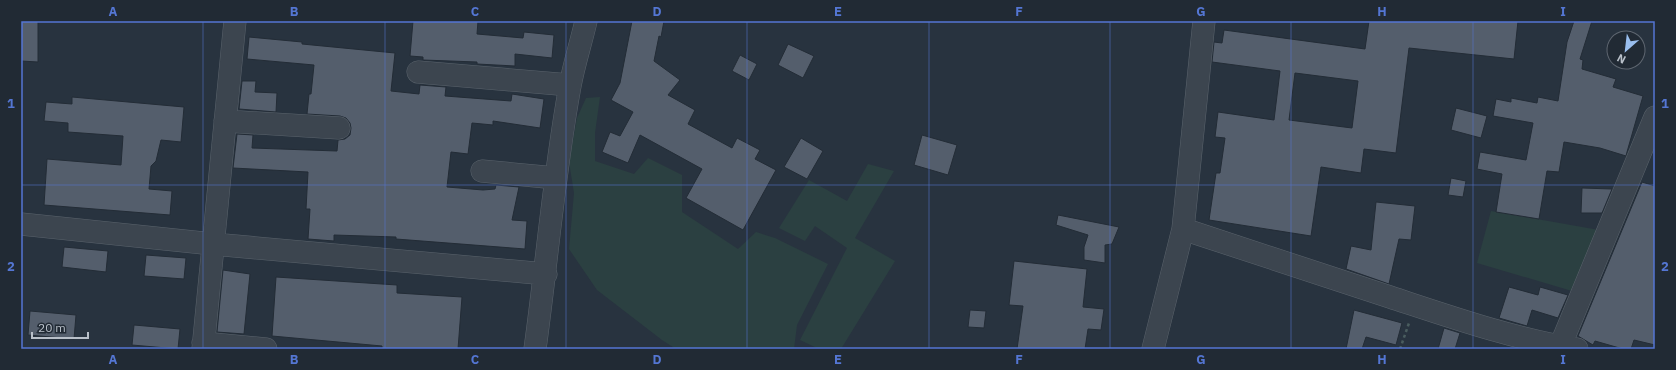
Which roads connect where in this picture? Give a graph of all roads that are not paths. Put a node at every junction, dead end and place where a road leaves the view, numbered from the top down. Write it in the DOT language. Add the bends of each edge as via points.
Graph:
graph roads {
  1 [pos="235,21"];
  2 [pos="586,21"];
  3 [pos="1204,21"];
  4 [pos="418,72"];
  5 [pos="570,85"];
  6 [pos="1655,117"];
  7 [pos="225,121"];
  8 [pos="339,128"];
  9 [pos="482,171"];
  10 [pos="556,178"];
  11 [pos="21,224"];
  12 [pos="1183,228"];
  13 [pos="213,244"];
  14 [pos="546,274"];
  15 [pos="203,346"];
  16 [pos="1565,348"];
  17 [pos="266,349"];
  18 [pos="535,349"];
  19 [pos="1153,349"];
  1 -- 7 [label="street"];
  2 -- 5 [label="street"];
  3 -- 12 [label="street"];
  4 -- 5 [label="street"];
  5 -- 10 [label="street"];
  6 -- 16 [label="street"];
  7 -- 8 [label="street"];
  7 -- 13 [label="street"];
  9 -- 10 [label="street"];
  10 -- 14 [label="street"];
  11 -- 13 [label="street"];
  12 -- 16 [label="street" via="1416,306"];
  12 -- 19 [label="street"];
  13 -- 14 [label="street"];
  13 -- 15 [label="street"];
  14 -- 18 [label="street"];
  15 -- 17 [label="street"];
}
